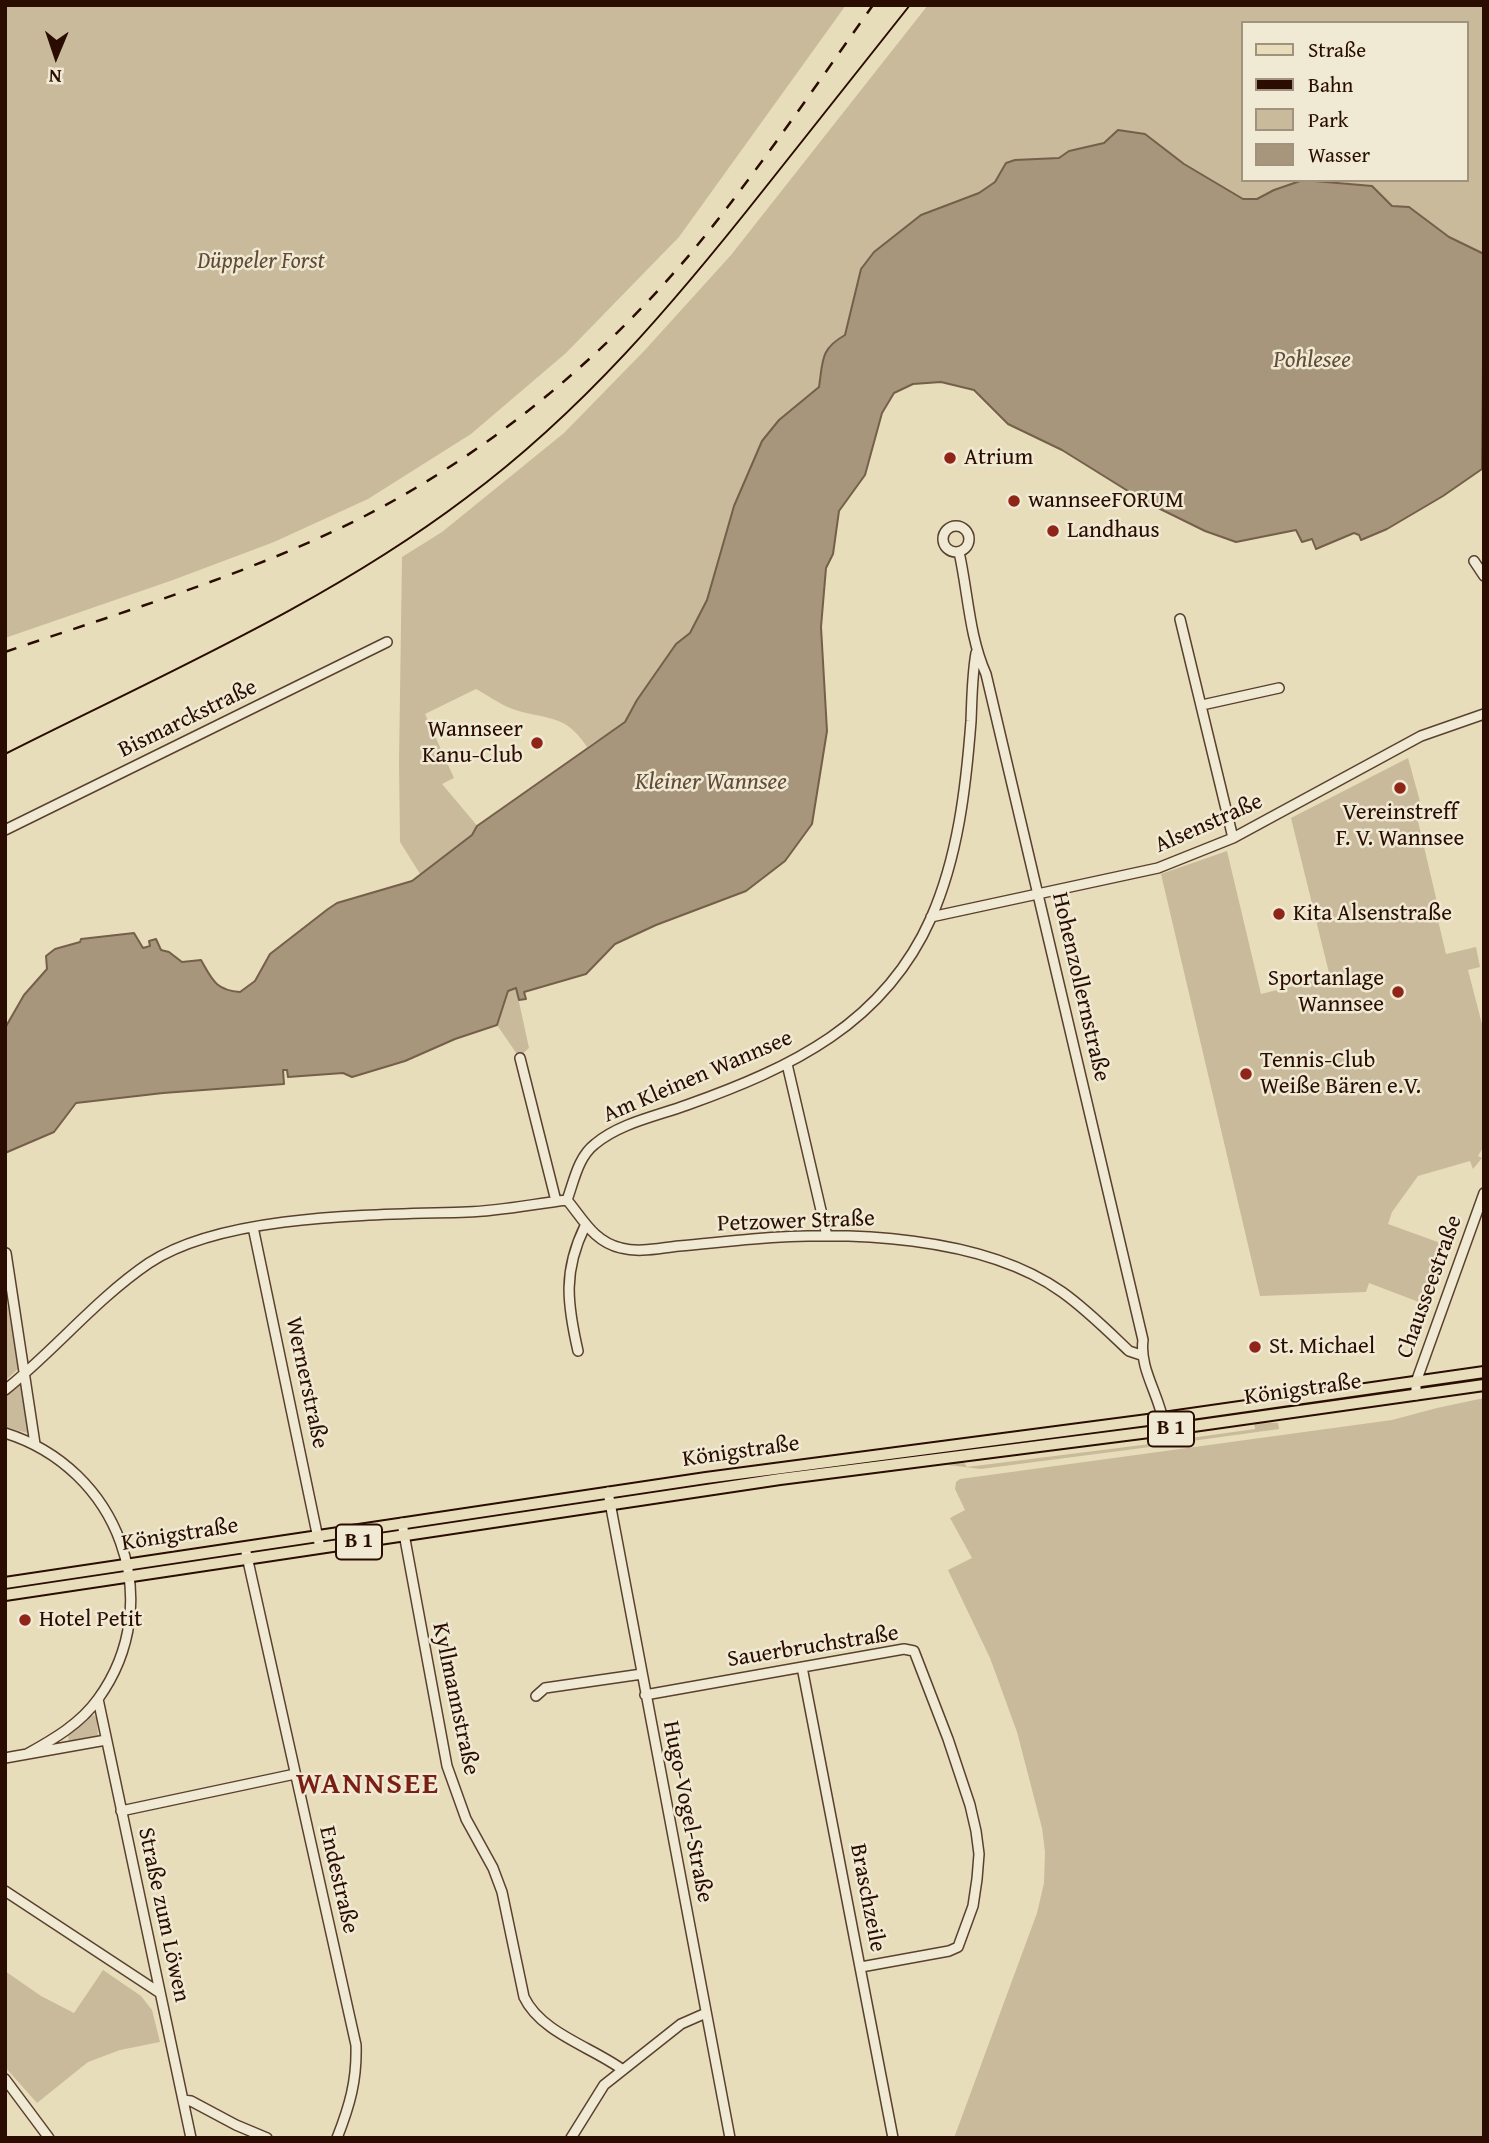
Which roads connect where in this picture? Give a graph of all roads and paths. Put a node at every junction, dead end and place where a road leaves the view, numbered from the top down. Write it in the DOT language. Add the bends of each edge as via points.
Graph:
graph roads {
  1 [pos="959,552"];
  2 [pos="1474,561"];
  3 [pos="1484,576"];
  4 [pos="1180,619"];
  5 [pos="387,642"];
  6 [pos="976,653"];
  7 [pos="1279,688"];
  8 [pos="1202,705"];
  9 [pos="1484,714"];
  10 [pos="5,830"];
  11 [pos="1233,838"];
  12 [pos="1039,894"];
  13 [pos="931,917"];
  14 [pos="520,1058"];
  15 [pos="787,1064"];
  16 [pos="1484,1192"];
  17 [pos="567,1200"];
  18 [pos="556,1201"];
  19 [pos="585,1226"];
  20 [pos="253,1227"];
  21 [pos="827,1236"];
  22 [pos="6,1253"];
  23 [pos="578,1351"];
  24 [pos="1141,1355"];
  25 [pos="1484,1372"];
  26 [pos="26,1374"];
  27 [pos="1416,1382"];
  28 [pos="1484,1385"];
  29 [pos="5,1390"];
  30 [pos="1416,1395"];
  31 [pos="1164,1424"];
  32 [pos="5,1433"];
  33 [pos="35,1444"];
  34 [pos="609,1498"];
  35 [pos="402,1523"];
  36 [pos="404,1535"];
  37 [pos="318,1536"];
  38 [pos="245,1547"];
  39 [pos="320,1548"];
  40 [pos="248,1559"];
  41 [pos="128,1564"];
  42 [pos="130,1577"];
  43 [pos="5,1583"];
  44 [pos="5,1595"];
  45 [pos="802,1667"];
  46 [pos="642,1674"];
  47 [pos="646,1695"];
  48 [pos="536,1696"];
  49 [pos="98,1699"];
  50 [pos="106,1740"];
  51 [pos="27,1754"];
  52 [pos="5,1758"];
  53 [pos="295,1774"];
  54 [pos="121,1811"];
  55 [pos="5,1891"];
  56 [pos="861,1967"];
  57 [pos="160,1993"];
  58 [pos="706,2013"];
  59 [pos="623,2070"];
  60 [pos="5,2079"];
  61 [pos="183,2100"];
  62 [pos="49,2138"];
  63 [pos="191,2138"];
  64 [pos="267,2138"];
  65 [pos="337,2138"];
  66 [pos="571,2138"];
  67 [pos="730,2138"];
  68 [pos="893,2138"];
  1 -- 6 [label="street, Hohenzollernstraße"];
  2 -- 3 [label="street"];
  4 -- 8 [label="street"];
  5 -- 10 [label="street, Bismarckstraße"];
  6 -- 12 [label="street, Hohenzollernstraße"];
  6 -- 13 [label="street, Am Kleinen Wannsee" via="959,822"];
  7 -- 8 [label="street"];
  8 -- 11 [label="street"];
  9 -- 11 [label="street, Alsenstraße" via="1421,736"];
  11 -- 12 [label="street, Alsenstraße" via="1158,868"];
  12 -- 13 [label="street, Alsenstraße"];
  12 -- 24 [label="street, Hohenzollernstraße" via="1143,1340"];
  13 -- 15 [label="street, Am Kleinen Wannsee" via="912,954 860,1015 830,1040"];
  14 -- 18 [label="street"];
  15 -- 17 [label="street, Am Kleinen Wannsee" via="611,1132 582,1160"];
  15 -- 21 [label="street"];
  16 -- 27 [label="street, Chausseestraße"];
  17 -- 18 [label="street"];
  17 -- 19 [label="street, Petzower Straße"];
  18 -- 20 [label="street" via="499,1210"];
  19 -- 21 [label="street, Petzower Straße" via="606,1243 640,1251"];
  19 -- 23 [label="street" via="569,1270 568,1299"];
  20 -- 26 [label="street" via="198,1240 150,1262 108,1294"];
  20 -- 37 [label="street, Wernerstraße"];
  21 -- 24 [label="street, Petzower Straße" via="895,1239 960,1249 1018,1269 1061,1291 1129,1351"];
  22 -- 26 [label="street"];
  24 -- 31 [label="street, Hohenzollernstraße"];
  25 -- 27 [label="main road, Königstraße / B 1"];
  26 -- 29 [label="street"];
  26 -- 33 [label="street"];
  27 -- 30 [label="street, Chausseestraße"];
  27 -- 31 [label="main road, Königstraße / B 1"];
  28 -- 30 [label="main road, Königstraße / B 1"];
  30 -- 31 [label="main road, Königstraße / B 1"];
  31 -- 34 [label="main road, Königstraße / B 1" via="780,1479"];
  32 -- 33 [label="street"];
  33 -- 41 [label="street" via="69,1467 96,1494"];
  34 -- 35 [label="main road, Königstraße / B 1"];
  34 -- 36 [label="main road, Königstraße / B 1"];
  34 -- 46 [label="street, Hugo-Vogel-Straße"];
  35 -- 36 [label="street, Kyllmannstraße"];
  35 -- 37 [label="main road, Königstraße / B 1"];
  36 -- 39 [label="main road, Königstraße / B 1"];
  36 -- 59 [label="street, Kyllmannstraße" via="447,1766 466,1819 502,1892 524,1997 542,2022"];
  37 -- 38 [label="main road, Königstraße / B 1"];
  37 -- 39 [label="street, Wernerstraße"];
  38 -- 40 [label="street, Endestraße"];
  38 -- 41 [label="main road, Königstraße / B 1"];
  39 -- 40 [label="main road, Königstraße / B 1"];
  40 -- 42 [label="main road, Königstraße / B 1"];
  40 -- 53 [label="street, Endestraße"];
  41 -- 42 [label="street"];
  41 -- 43 [label="main road, Königstraße / B 1"];
  42 -- 44 [label="main road, Königstraße / B 1"];
  42 -- 49 [label="street" via="128,1629 120,1659"];
  45 -- 47 [label="street, Sauerbruchstraße"];
  45 -- 56 [label="street, Braschzeile"];
  45 -- 56 [label="street, Sauerbruchstraße" via="914,1651 976,1831 977,1879 958,1947"];
  46 -- 47 [label="street, Hugo-Vogel-Straße"];
  46 -- 48 [label="street" via="545,1688"];
  47 -- 58 [label="street, Hugo-Vogel-Straße"];
  49 -- 50 [label="street, Straße zum Löwen"];
  49 -- 51 [label="street" via="64,1732"];
  50 -- 51 [label="street"];
  50 -- 54 [label="street, Straße zum Löwen"];
  51 -- 52 [label="street"];
  53 -- 54 [label="street"];
  53 -- 65 [label="street, Endestraße" via="356,2045 353,2091"];
  54 -- 57 [label="street, Straße zum Löwen"];
  55 -- 57 [label="street"];
  56 -- 68 [label="street, Braschzeile"];
  57 -- 61 [label="street, Straße zum Löwen"];
  58 -- 59 [label="street" via="681,2024"];
  58 -- 67 [label="street, Hugo-Vogel-Straße"];
  59 -- 66 [label="street" via="604,2085"];
  60 -- 62 [label="street"];
  61 -- 63 [label="street, Straße zum Löwen"];
  61 -- 64 [label="street"];
}
